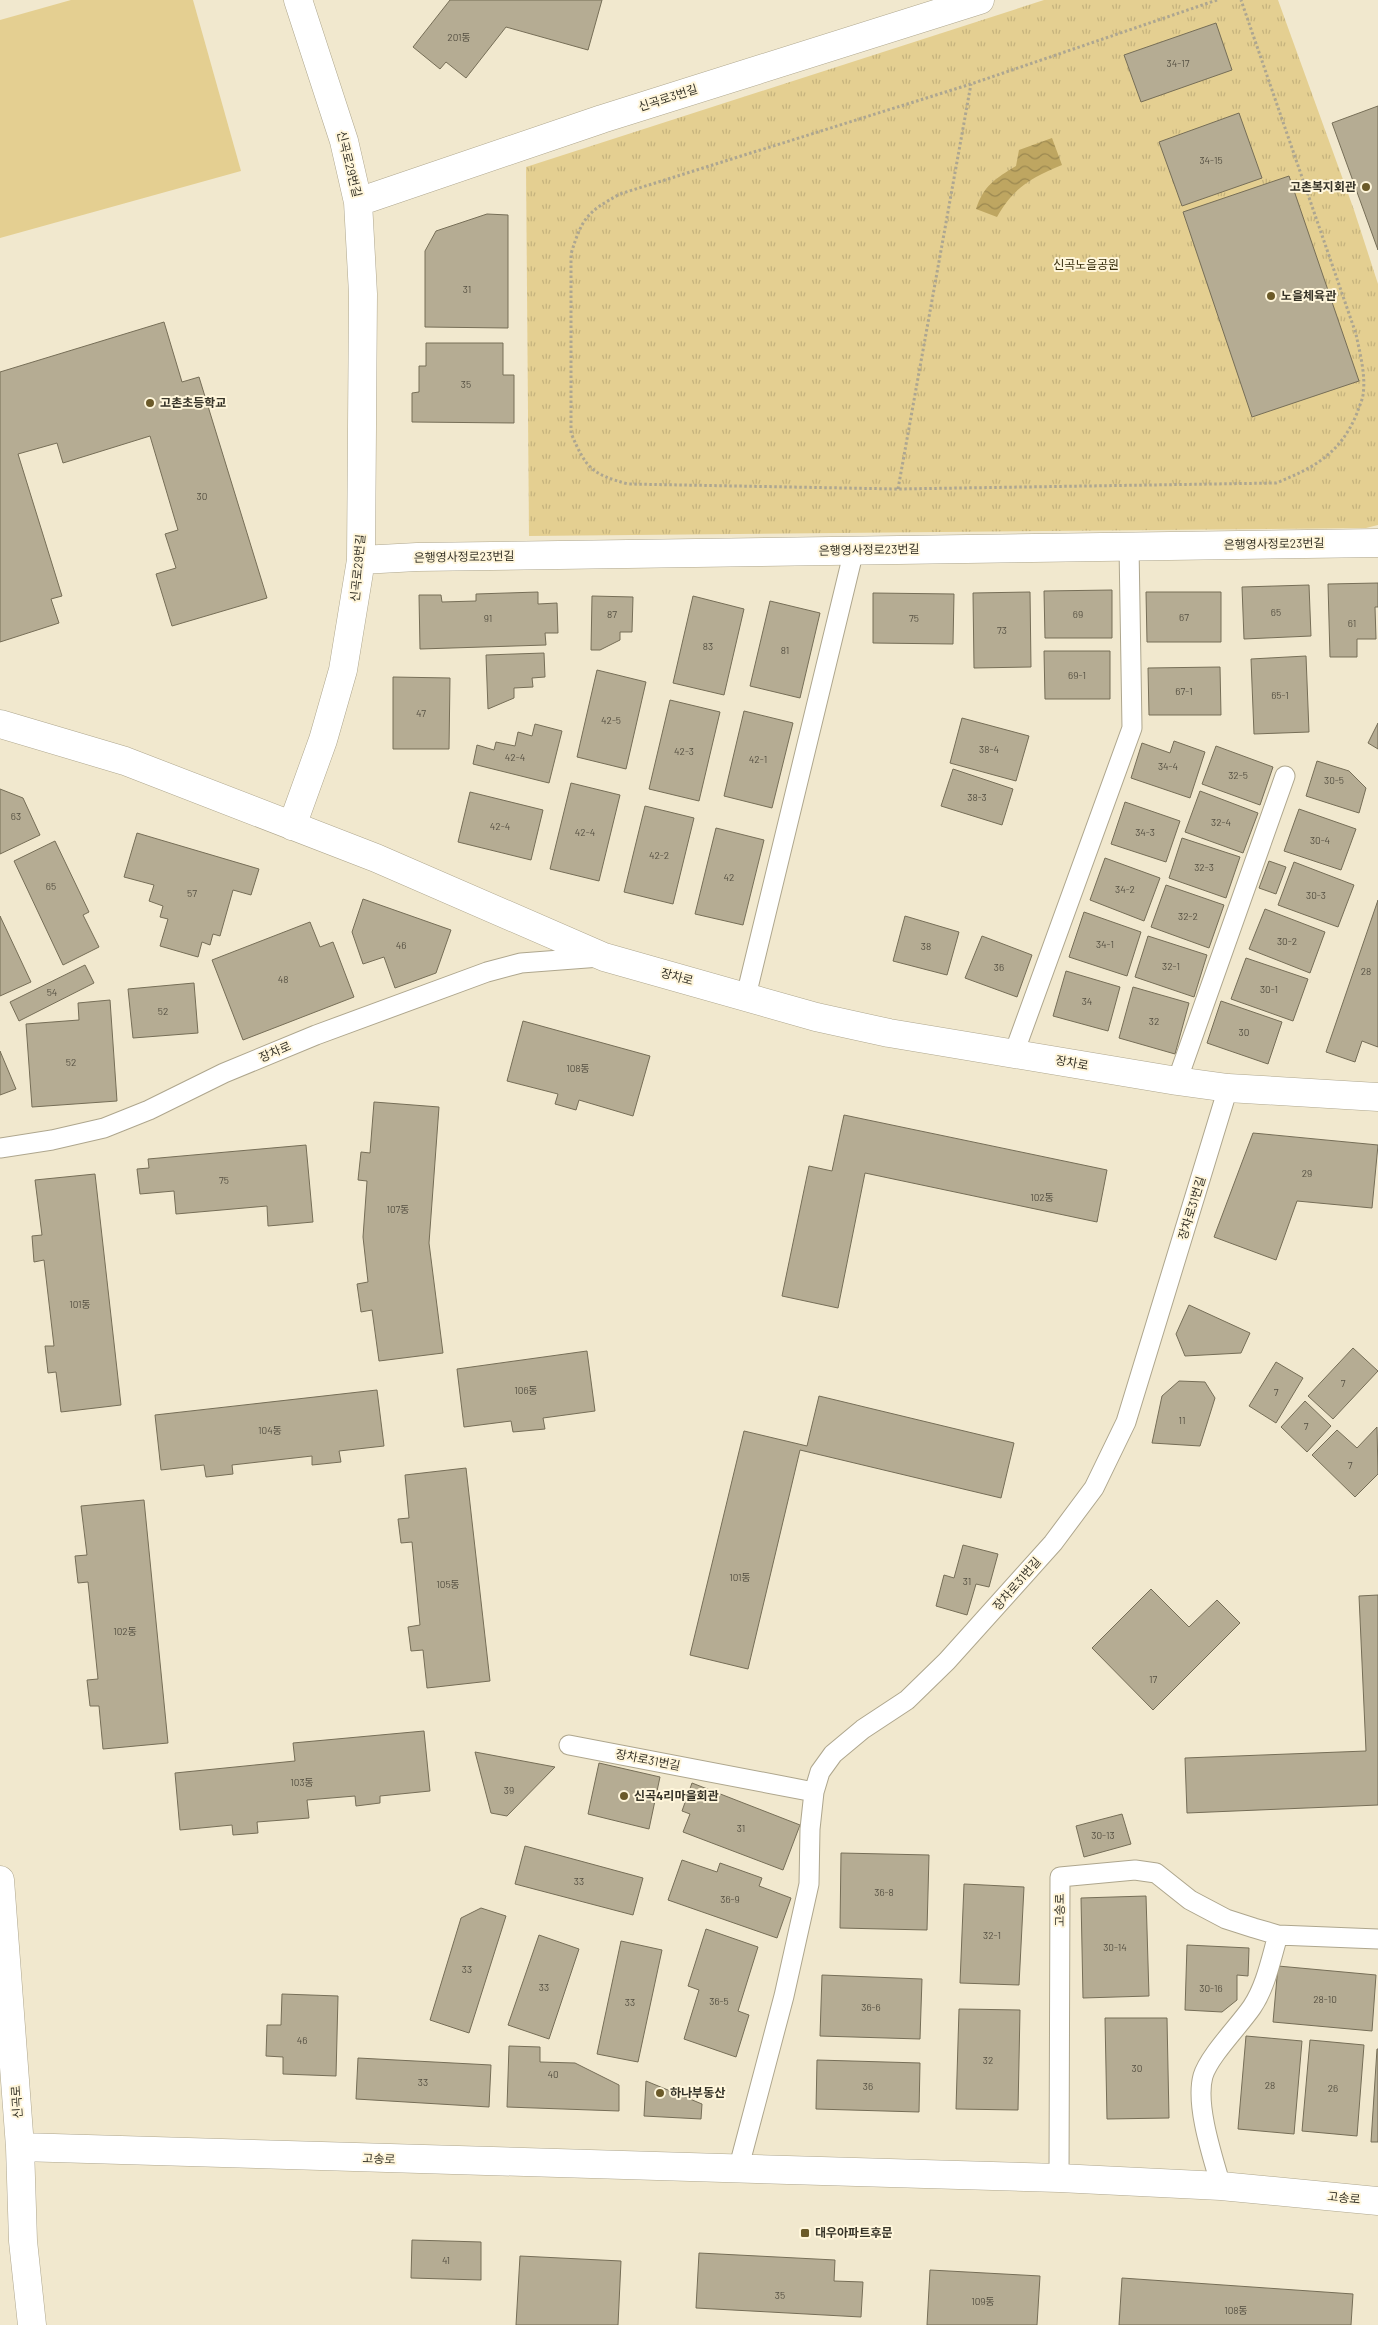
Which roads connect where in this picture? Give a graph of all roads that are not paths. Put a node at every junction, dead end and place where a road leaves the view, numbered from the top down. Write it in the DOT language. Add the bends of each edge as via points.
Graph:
graph roads {
  1 [pos="298,0"];
  2 [pos="980,0"];
  3 [pos="358,202"];
  4 [pos="1378,543"];
  5 [pos="1129,546"];
  6 [pos="854,550"];
  7 [pos="360,560"];
  8 [pos="0,724"];
  9 [pos="1284,776"];
  10 [pos="292,826"];
  11 [pos="604,957"];
  12 [pos="746,996"];
  13 [pos="1014,1053"];
  14 [pos="1177,1081"];
  15 [pos="1228,1088"];
  16 [pos="1378,1097"];
  17 [pos="0,1148"];
  18 [pos="568,1744"];
  19 [pos="814,1792"];
  20 [pos="0,1880"];
  21 [pos="1278,1935"];
  22 [pos="1378,1939"];
  23 [pos="20,2148"];
  24 [pos="738,2170"];
  25 [pos="1060,2178"];
  26 [pos="1221,2186"];
  27 [pos="1378,2201"];
  28 [pos="32,2325"];
  1 -- 3 [label="street, 신곡로29번길" via="344,141"];
  2 -- 3 [label="street, 신곡로3번길" via="602,119"];
  3 -- 7 [label="street, 신곡로29번길" via="362,294"];
  4 -- 5 [label="street, 은행영사정로23번길"];
  5 -- 6 [label="street, 은행영사정로23번길"];
  5 -- 13 [label="lane" via="1132,728"];
  6 -- 7 [label="street, 은행영사정로23번길"];
  6 -- 12 [label="lane"];
  7 -- 10 [label="street, 신곡로29번길" via="343,670 323,740"];
  8 -- 10 [label="street" via="125,761"];
  9 -- 14 [label="lane"];
  10 -- 11 [label="street" via="376,858"];
  11 -- 12 [label="street, 장차로"];
  11 -- 17 [label="lane, 장차로" via="521,964 487,972 316,1034 104,1128"];
  12 -- 13 [label="street, 장차로" via="816,1017 889,1033"];
  13 -- 14 [label="street, 장차로"];
  14 -- 15 [label="street, 장차로"];
  15 -- 16 [label="street, 장차로"];
  15 -- 19 [label="lane, 장차로31번길" via="1126,1422 1094,1488 1053,1543 947,1661 907,1700 863,1729 833,1754 820,1772"];
  18 -- 19 [label="lane, 장차로31번길"];
  19 -- 24 [label="lane" via="810,1884"];
  20 -- 23 [label="street, 신곡로"];
  21 -- 22 [label="lane, 고송로"];
  21 -- 25 [label="lane, 고송로" via="1226,1919 1190,1900 1156,1873 1135,1870 1060,1877"];
  21 -- 26 [label="lane" via="1264,1983 1253,2005 1203,2076 1205,2127"];
  23 -- 24 [label="street, 고송로"];
  23 -- 28 [label="street, 신곡로"];
  24 -- 25 [label="street, 고송로"];
  25 -- 26 [label="street, 고송로"];
  26 -- 27 [label="street, 고송로"];
}
